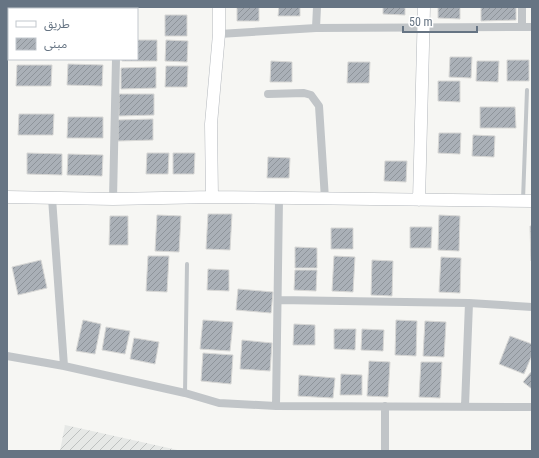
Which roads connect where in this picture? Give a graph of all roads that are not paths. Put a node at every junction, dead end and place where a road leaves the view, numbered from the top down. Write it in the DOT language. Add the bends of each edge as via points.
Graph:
graph roads {
  1 [pos="218,7"];
  2 [pos="316,7"];
  3 [pos="424,7"];
  4 [pos="522,7"];
  5 [pos="522,27"];
  6 [pos="532,27"];
  7 [pos="316,28"];
  8 [pos="424,28"];
  9 [pos="219,34"];
  10 [pos="116,60"];
  11 [pos="527,90"];
  12 [pos="268,94"];
  13 [pos="7,197"];
  14 [pos="212,197"];
  15 [pos="52,198"];
  16 [pos="279,198"];
  17 [pos="113,199"];
  18 [pos="325,199"];
  19 [pos="419,200"];
  20 [pos="528,201"];
  21 [pos="187,264"];
  22 [pos="278,300"];
  23 [pos="469,303"];
  24 [pos="532,307"];
  25 [pos="7,356"];
  26 [pos="64,366"];
  27 [pos="185,393"];
  28 [pos="276,406"];
  29 [pos="385,406"];
  30 [pos="465,406"];
  31 [pos="532,406"];
  32 [pos="385,451"];
  1 -- 9 [label="main road"];
  2 -- 7 [label="street"];
  3 -- 8 [label="main road"];
  4 -- 5 [label="street"];
  5 -- 6 [label="street"];
  5 -- 8 [label="street"];
  7 -- 8 [label="street"];
  7 -- 9 [label="street"];
  8 -- 19 [label="main road"];
  9 -- 14 [label="main road" via="212,124"];
  10 -- 17 [label="street"];
  11 -- 20 [label="lane"];
  12 -- 18 [label="street" via="304,93 311,95 319,106"];
  13 -- 15 [label="main road"];
  14 -- 16 [label="main road"];
  14 -- 17 [label="main road"];
  15 -- 17 [label="main road"];
  15 -- 26 [label="street"];
  16 -- 18 [label="main road"];
  16 -- 22 [label="street"];
  18 -- 19 [label="main road"];
  19 -- 20 [label="main road"];
  21 -- 27 [label="lane"];
  22 -- 23 [label="street"];
  22 -- 28 [label="street"];
  23 -- 24 [label="street"];
  23 -- 30 [label="street"];
  25 -- 26 [label="street"];
  26 -- 27 [label="street"];
  27 -- 28 [label="street" via="219,403"];
  28 -- 29 [label="street"];
  29 -- 30 [label="street"];
  29 -- 32 [label="street"];
  30 -- 31 [label="street"];
}
